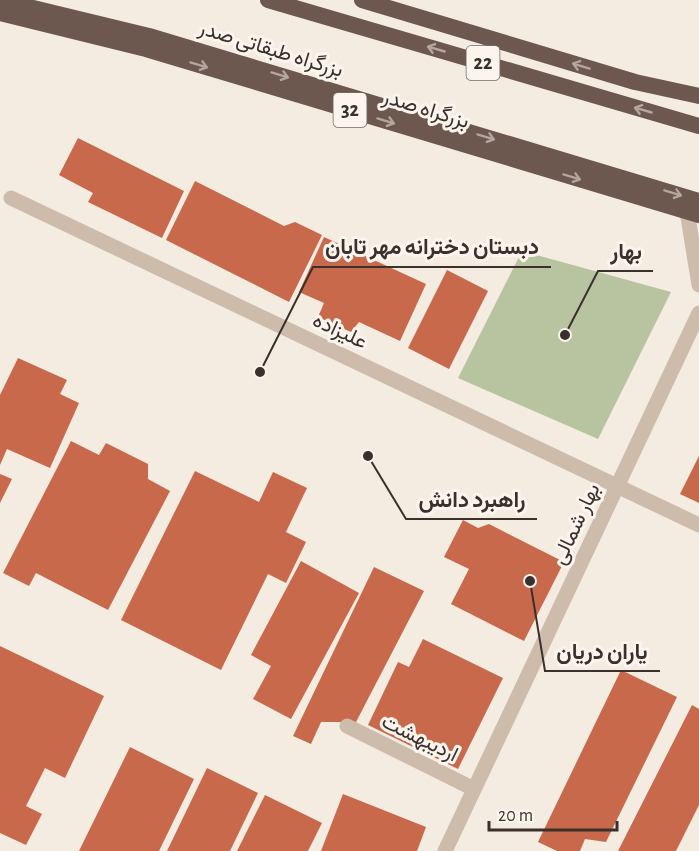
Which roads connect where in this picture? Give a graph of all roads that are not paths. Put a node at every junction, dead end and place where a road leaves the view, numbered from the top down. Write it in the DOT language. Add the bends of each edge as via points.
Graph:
graph roads {
  1 [pos="0,0"];
  2 [pos="268,0"];
  3 [pos="362,0"];
  4 [pos="0,13"];
  5 [pos="699,96"];
  6 [pos="699,126"];
  7 [pos="11,198"];
  8 [pos="695,209"];
  9 [pos="699,285"];
  10 [pos="699,314"];
  11 [pos="618,486"];
  12 [pos="699,525"];
  13 [pos="347,726"];
  14 [pos="474,789"];
  15 [pos="445,851"];
  1 -- 8 [label="highway, بزرگراه طبقاتی صدر, one-way" via="159,39"];
  6 -- 2 [label="highway, 22, one-way"];
  5 -- 3 [label="highway, one-way" via="635,82"];
  4 -- 8 [label="highway, بزرگراه صدر / 32, one-way" via="146,49"];
  7 -- 11 [label="street, علیزاده"];
  8 -- 9 [label="street"];
  10 -- 11 [label="street, بهار شمالی"];
  11 -- 12 [label="street, علیزاده"];
  11 -- 14 [label="street, بهار شمالی"];
  13 -- 14 [label="street, اردیبهشت"];
  14 -- 15 [label="street, بهار شمالی"];
}
